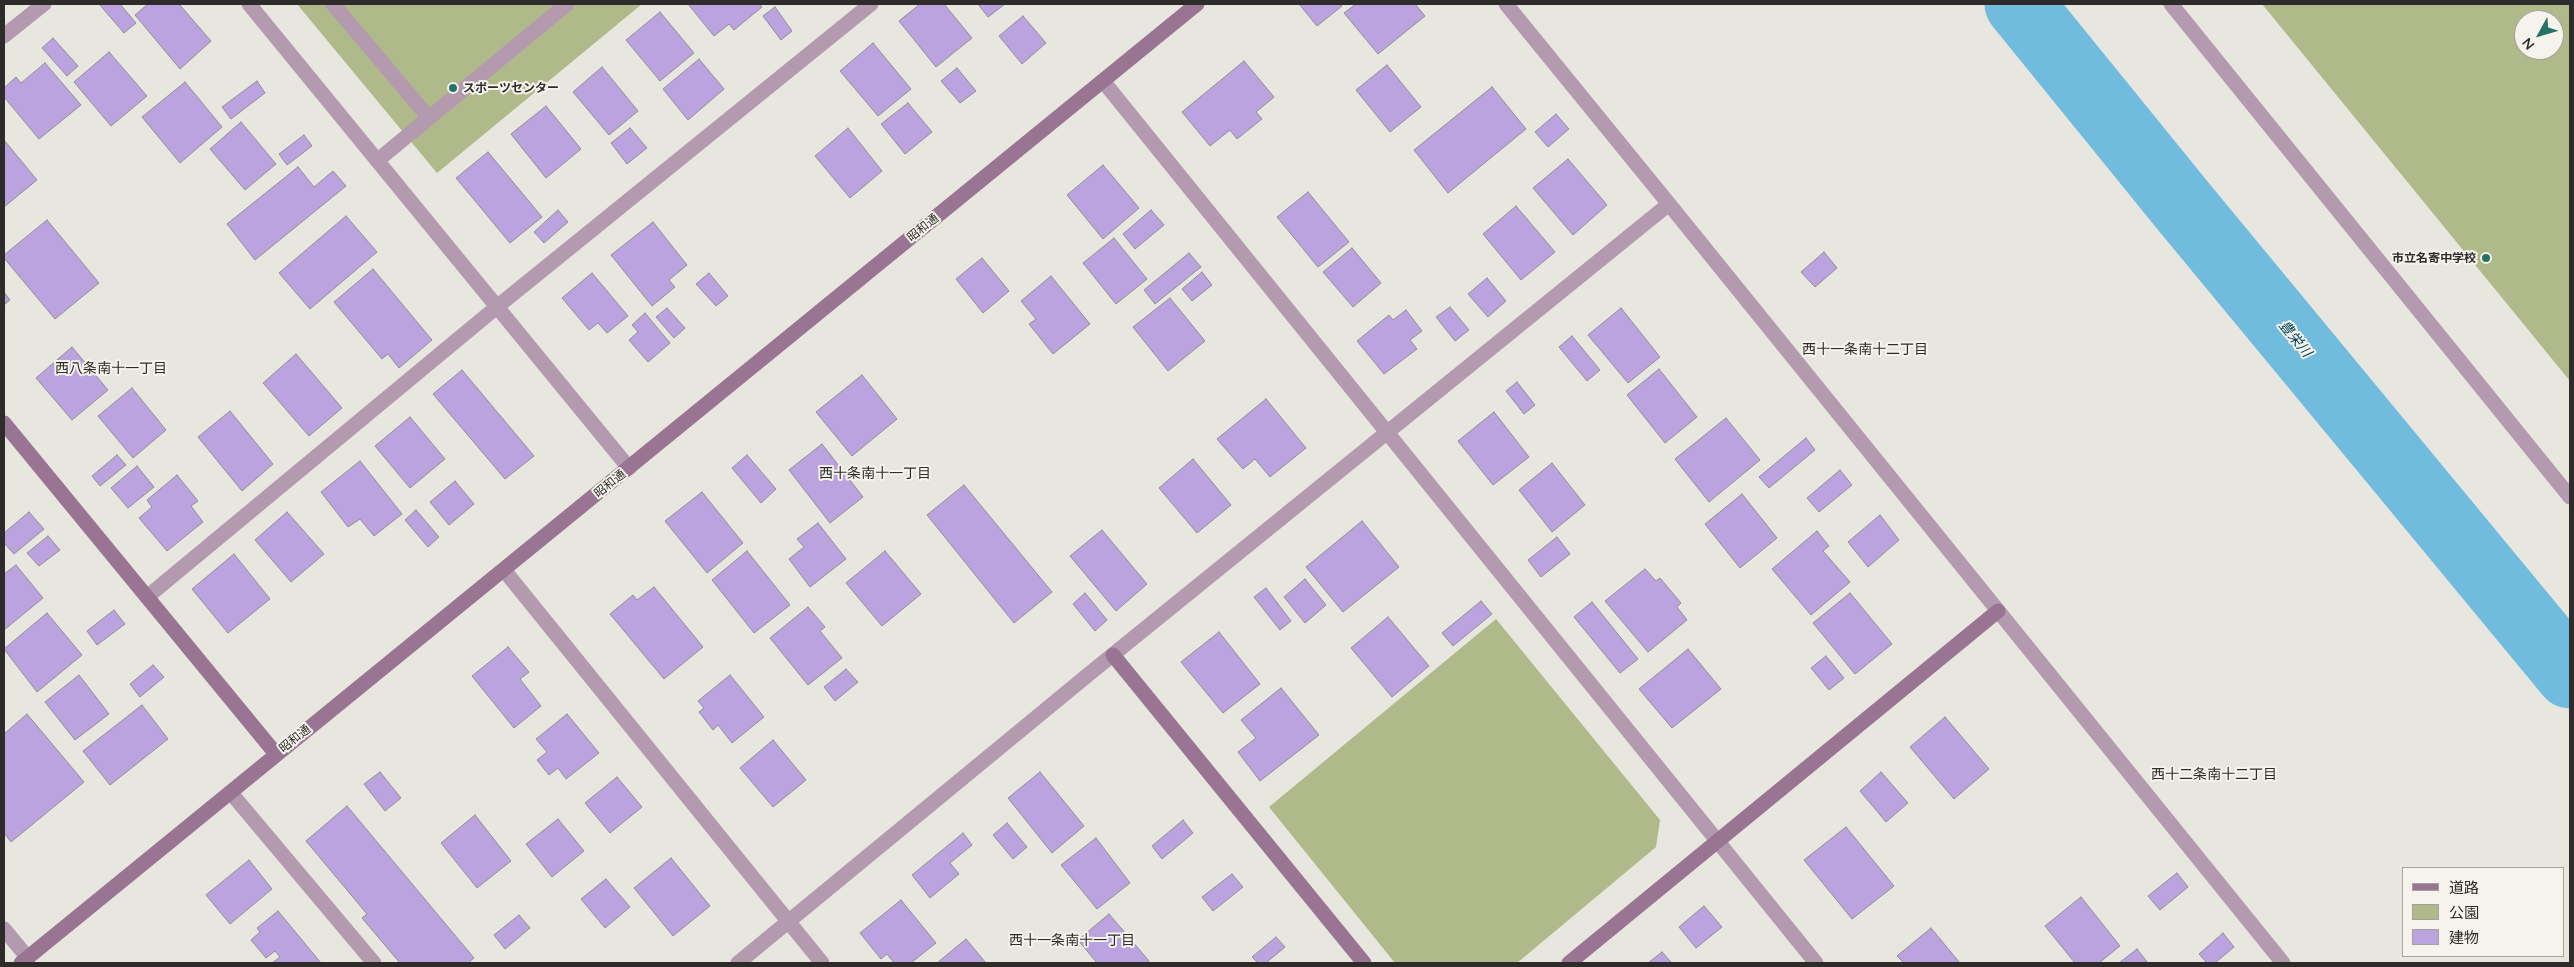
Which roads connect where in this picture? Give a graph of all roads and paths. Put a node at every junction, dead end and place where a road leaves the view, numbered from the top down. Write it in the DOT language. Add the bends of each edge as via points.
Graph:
graph roads {
  1 [pos="44,4"];
  2 [pos="249,4"];
  3 [pos="334,4"];
  4 [pos="567,4"];
  5 [pos="871,4"];
  6 [pos="1197,4"];
  7 [pos="1506,4"];
  8 [pos="2171,4"];
  9 [pos="4,36"];
  10 [pos="1103,81"];
  11 [pos="429,118"];
  12 [pos="378,160"];
  13 [pos="1669,204"];
  14 [pos="498,306"];
  15 [pos="4,423"];
  16 [pos="1387,432"];
  17 [pos="630,468"];
  18 [pos="2570,498"];
  19 [pos="504,570"];
  20 [pos="147,597"];
  21 [pos="1998,611"];
  22 [pos="1113,655"];
  23 [pos="276,754"];
  24 [pos="231,793"];
  25 [pos="1718,842"];
  26 [pos="788,921"];
  27 [pos="4,929"];
  28 [pos="24,960"];
  29 [pos="374,963"];
  30 [pos="738,963"];
  31 [pos="822,963"];
  32 [pos="1364,963"];
  33 [pos="1569,963"];
  34 [pos="1816,963"];
  35 [pos="2283,963"];
  1 -- 9 [label="street"];
  2 -- 12 [label="street"];
  3 -- 11 [label="street"];
  4 -- 11 [label="street"];
  5 -- 14 [label="street"];
  6 -- 10 [label="street, 昭和通"];
  7 -- 13 [label="street"];
  8 -- 18 [label="street"];
  10 -- 16 [label="street"];
  10 -- 17 [label="street, 昭和通"];
  11 -- 12 [label="street"];
  12 -- 14 [label="street"];
  13 -- 16 [label="street"];
  13 -- 21 [label="street"];
  14 -- 17 [label="street"];
  14 -- 20 [label="street"];
  15 -- 20 [label="street"];
  16 -- 22 [label="street"];
  16 -- 25 [label="street"];
  17 -- 19 [label="street, 昭和通"];
  19 -- 23 [label="street, 昭和通"];
  19 -- 26 [label="street"];
  20 -- 23 [label="street"];
  21 -- 25 [label="street"];
  21 -- 35 [label="street"];
  22 -- 26 [label="street"];
  22 -- 32 [label="street"];
  23 -- 24 [label="street, 昭和通"];
  24 -- 28 [label="street, 昭和通"];
  24 -- 29 [label="street"];
  25 -- 33 [label="street"];
  25 -- 34 [label="street"];
  26 -- 30 [label="street"];
  26 -- 31 [label="street"];
  27 -- 28 [label="street"];
}
